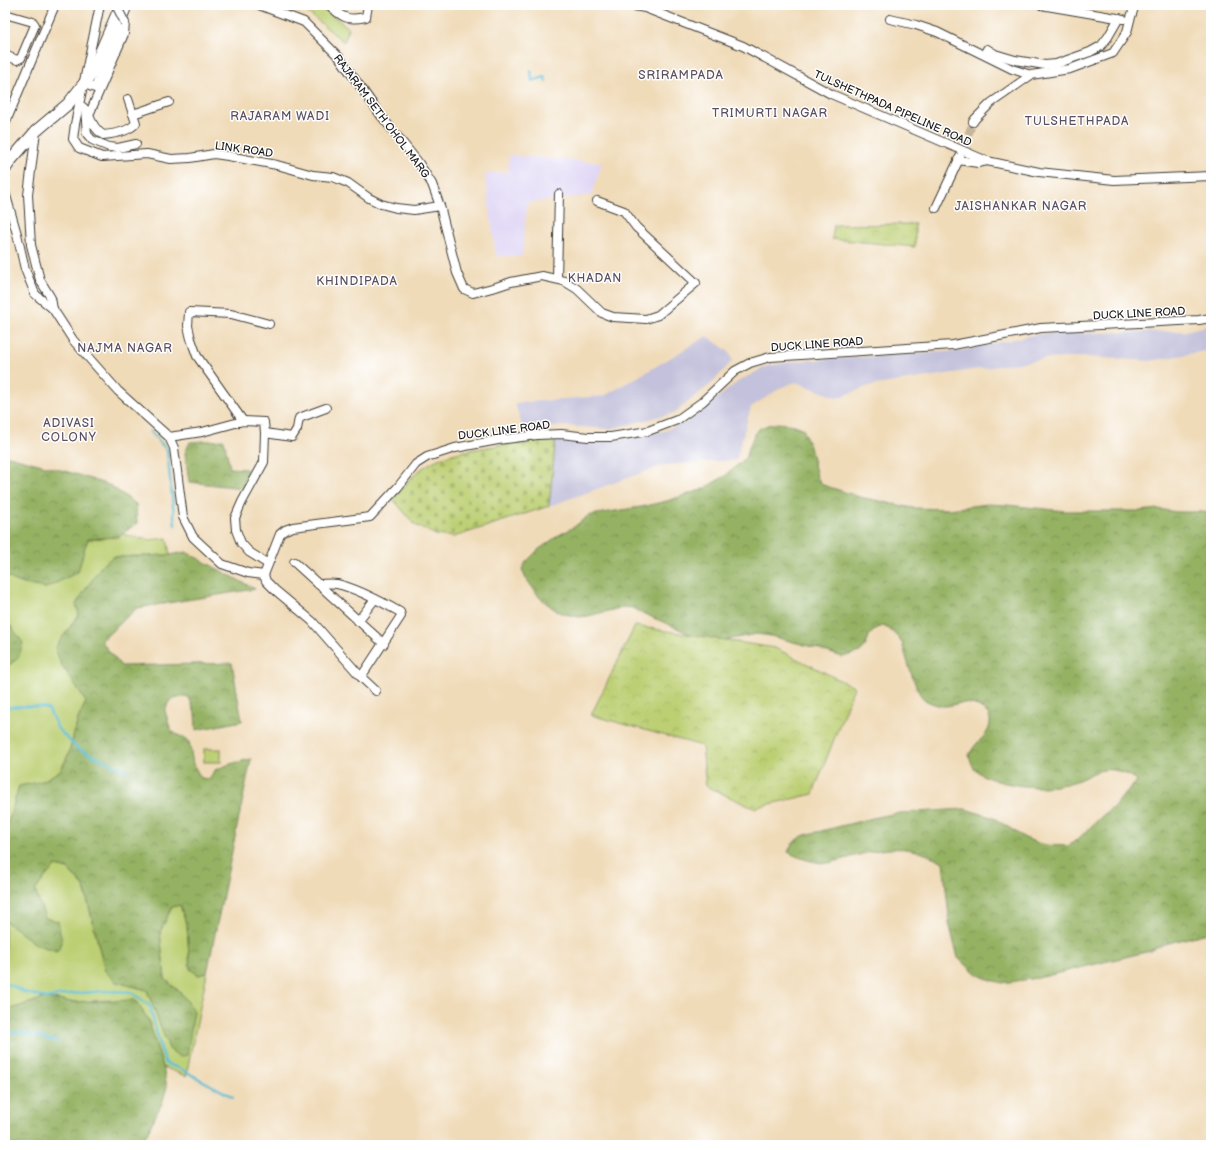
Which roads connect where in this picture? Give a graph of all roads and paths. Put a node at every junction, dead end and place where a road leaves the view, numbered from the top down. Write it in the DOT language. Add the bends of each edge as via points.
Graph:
graph roads {
  1 [pos="55,5"];
  2 [pos="100,5"];
  3 [pos="116,5"];
  4 [pos="121,5"];
  5 [pos="128,5"];
  6 [pos="259,5"];
  7 [pos="330,5"];
  8 [pos="368,5"];
  9 [pos="629,5"];
  10 [pos="1041,5"];
  11 [pos="1135,5"];
  12 [pos="5,14"];
  13 [pos="1119,18"];
  14 [pos="890,19"];
  15 [pos="1130,20"];
  16 [pos="987,49"];
  17 [pos="5,55"];
  18 [pos="1031,75"];
  19 [pos="84,84"];
  20 [pos="128,99"];
  21 [pos="169,102"];
  22 [pos="79,106"];
  23 [pos="133,114"];
  24 [pos="973,122"];
  25 [pos="5,124"];
  26 [pos="36,131"];
  27 [pos="136,144"];
  28 [pos="987,161"];
  29 [pos="7,164"];
  30 [pos="1211,176"];
  31 [pos="5,192"];
  32 [pos="559,194"];
  33 [pos="597,201"];
  34 [pos="440,206"];
  35 [pos="936,208"];
  36 [pos="557,279"];
  37 [pos="53,309"];
  38 [pos="1211,318"];
  39 [pos="269,324"];
  40 [pos="326,408"];
  41 [pos="243,421"];
  42 [pos="265,433"];
  43 [pos="169,437"];
  44 [pos="294,562"];
  45 [pos="268,564"];
  46 [pos="264,575"];
  47 [pos="318,584"];
  48 [pos="375,599"];
  49 [pos="358,621"];
  50 [pos="384,644"];
  51 [pos="361,677"];
  52 [pos="376,691"];
  1 -- 25 [label="street"];
  2 -- 19 [label="street"];
  3 -- 23 [label="street, bridge" via="125,24 124,34 89,115 97,130 103,135 115,134 133,127 136,123"];
  4 -- 19 [label="street" via="94,69"];
  5 -- 19 [label="street" via="95,88"];
  6 -- 34 [label="street, RAJARAM SETH OHOL MARG" via="304,22 339,57 418,162 432,184"];
  7 -- 8 [label="street" via="340,16 354,20 366,17"];
  9 -- 28 [label="street, TULSHETHPADA PIPELINE ROAD" via="645,8 743,46 831,94"];
  10 -- 13 [label="street"];
  11 -- 15 [label="street"];
  12 -- 17 [label="street" via="33,22 35,25 21,58 17,60"];
  13 -- 15 [label="street"];
  13 -- 16 [label="street" via="1101,46 1056,64 1045,65 1015,60"];
  14 -- 18 [label="street" via="937,32 1012,69"];
  15 -- 18 [label="street" via="1127,32 1113,53 1070,69"];
  18 -- 24 [label="street" via="991,103"];
  19 -- 22 [label="street, LINK ROAD"];
  19 -- 26 [label="street" via="68,104"];
  20 -- 23 [label="street"];
  21 -- 23 [label="street"];
  22 -- 27 [label="street" via="85,109 87,134 92,140 118,148"];
  22 -- 34 [label="street, LINK ROAD" via="74,139 79,148 102,157 147,154 171,159 214,154 228,156 333,177 348,183 381,204 396,208 414,210"];
  26 -- 29 [label="street"];
  26 -- 37 [label="street" via="28,195 31,245 40,280 51,298"];
  28 -- 30 [label="street, TULSHETHPADA PIPELINE ROAD" via="1039,172 1114,180"];
  28 -- 35 [label="street" via="978,163 959,159"];
  31 -- 37 [label="street" via="25,269 35,294"];
  32 -- 36 [label="street"];
  33 -- 36 [label="street, RAJARAM SETH OHOL MARG" via="624,211 636,227 696,284 658,315 646,319 613,317 602,313 577,289"];
  34 -- 36 [label="street, RAJARAM SETH OHOL MARG" via="457,273 464,289 473,293 542,276"];
  37 -- 43 [label="street" via="73,340 118,391"];
  38 -- 45 [label="street, DUCK LINE ROAD" via="1041,328 953,345 770,357 735,371 702,402 677,420 648,431 611,437 537,435 455,448 427,457 416,464 370,517 324,522 285,530 280,534"];
  39 -- 41 [label="street" via="231,314 189,312 188,326 198,356"];
  40 -- 42 [label="street" via="300,418 292,437"];
  41 -- 42 [label="street" via="264,422"];
  41 -- 43 [label="street" via="202,432"];
  42 -- 45 [label="street" via="264,462 242,502 236,518 236,530 241,543 249,552"];
  43 -- 46 [label="street" via="174,448 183,517 193,537 222,564 248,573"];
  44 -- 47 [label="street"];
  45 -- 46 [label="street, DUCK LINE ROAD"];
  46 -- 51 [label="street" via="275,590 312,621"];
  47 -- 48 [label="street" via="344,586"];
  47 -- 49 [label="street"];
  48 -- 49 [label="street"];
  48 -- 50 [label="street" via="401,614"];
  49 -- 50 [label="street"];
  50 -- 51 [label="street"];
  51 -- 52 [label="street"];
}
